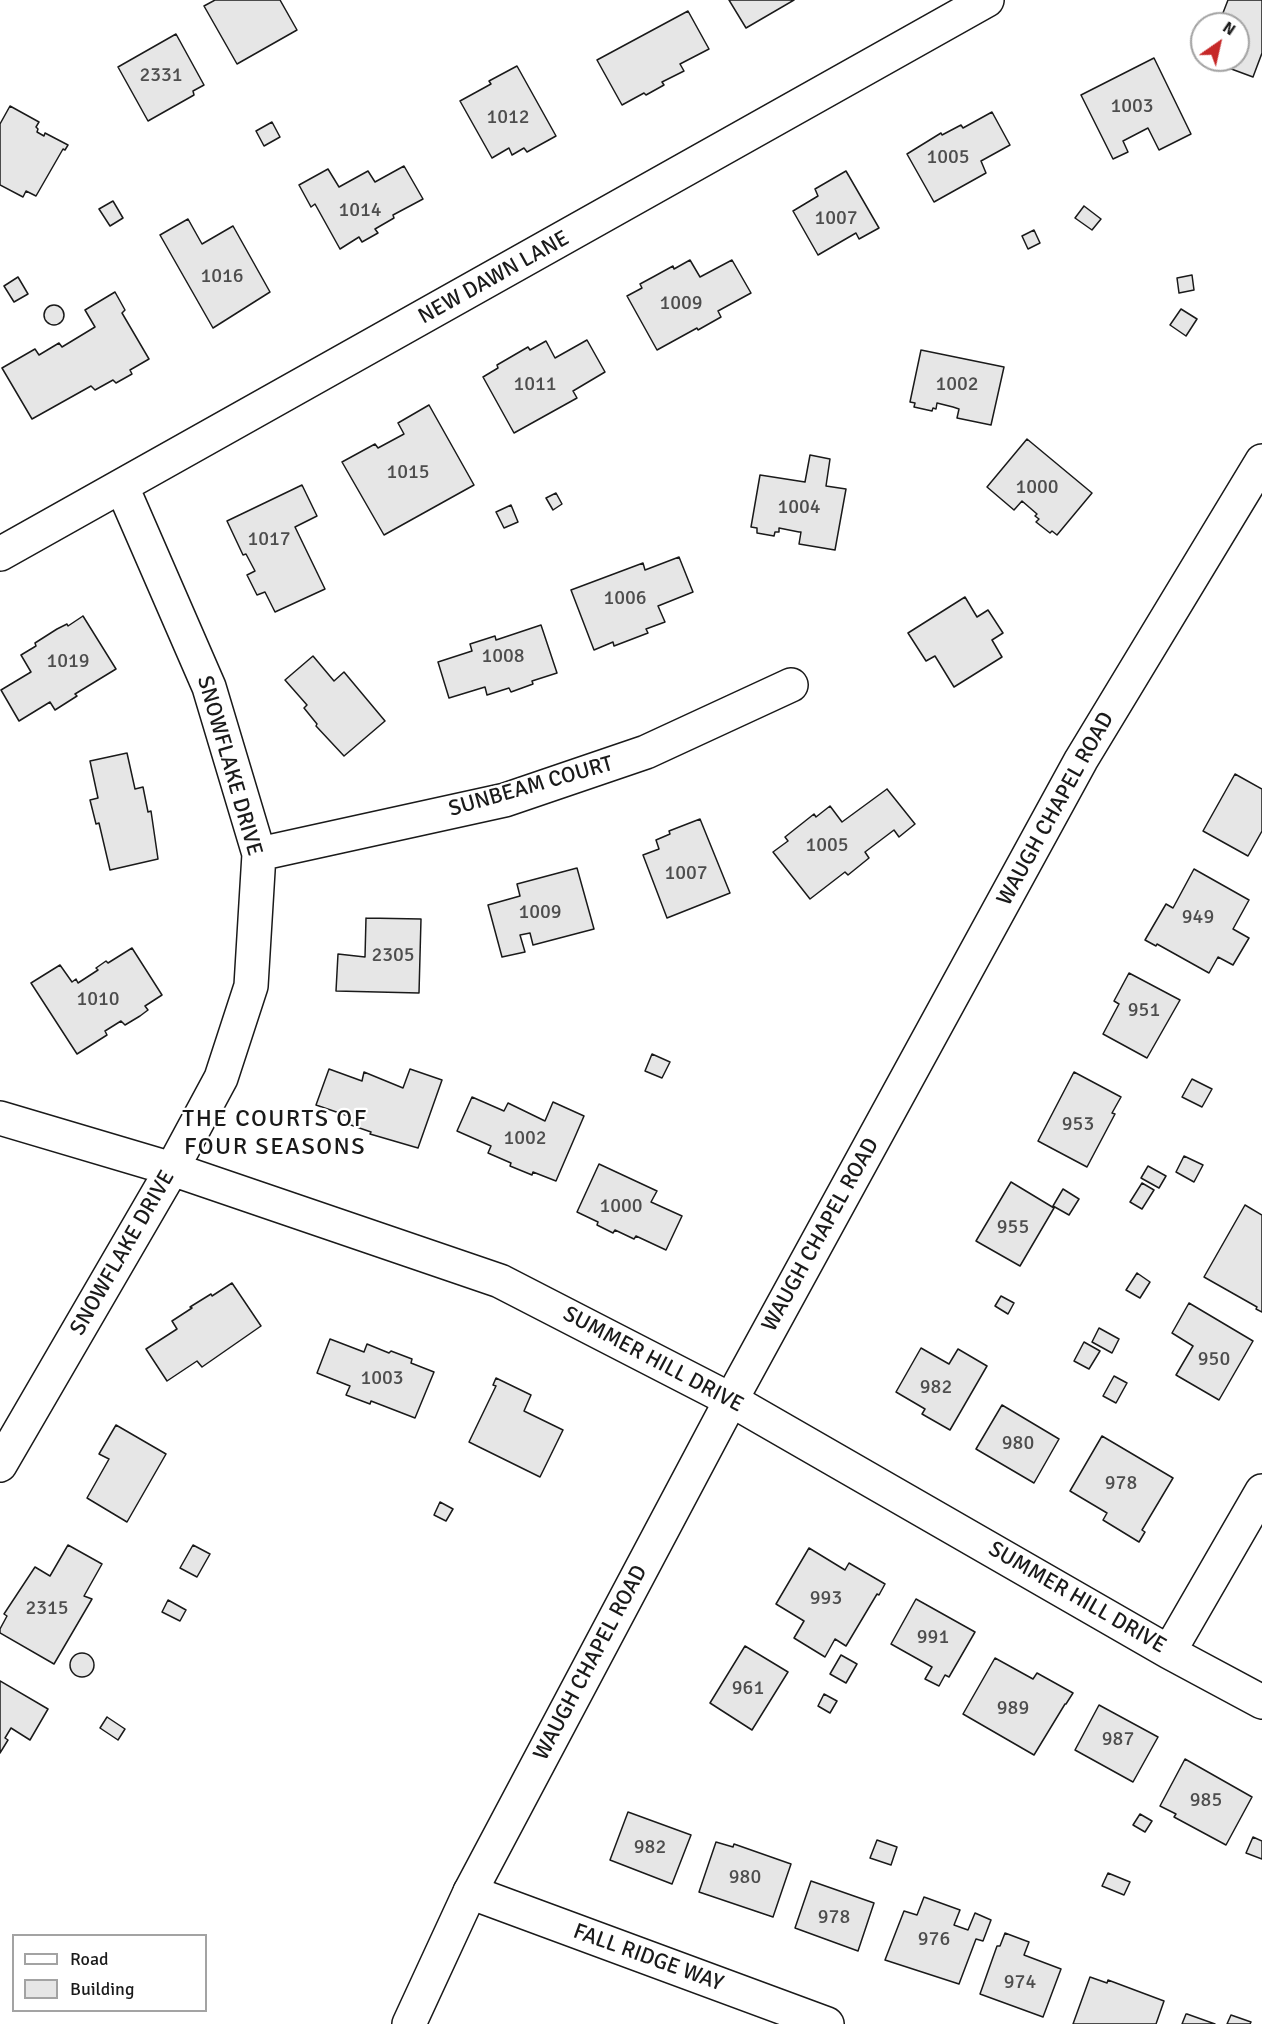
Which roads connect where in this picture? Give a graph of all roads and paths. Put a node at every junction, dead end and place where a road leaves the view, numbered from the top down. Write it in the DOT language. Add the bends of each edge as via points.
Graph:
graph roads {
  1 [pos="987,0"];
  2 [pos="1262,461"];
  3 [pos="122,487"];
  4 [pos="0,555"];
  5 [pos="791,685"];
  6 [pos="259,854"];
  7 [pos="0,1118"];
  8 [pos="172,1169"];
  9 [pos="731,1400"];
  10 [pos="0,1465"];
  11 [pos="1262,1491"];
  12 [pos="1169,1652"];
  13 [pos="1262,1702"];
  14 [pos="470,1892"];
  15 [pos="756,2012"];
  16 [pos="409,2024"];
  17 [pos="827,2024"];
  1 -- 3 [label="street, NEW DAWN LANE"];
  2 -- 9 [label="street, WAUGH CHAPEL ROAD" via="1081,760"];
  3 -- 4 [label="street, NEW DAWN LANE"];
  3 -- 6 [label="street, SNOWFLAKE DRIVE" via="209,687"];
  5 -- 6 [label="street, SUNBEAM COURT" via="646,752 505,800"];
  6 -- 8 [label="street, SNOWFLAKE DRIVE" via="250,986 220,1078"];
  7 -- 8 [label="street, SUMMER HILL DRIVE"];
  8 -- 9 [label="street, SUMMER HILL DRIVE" via="500,1281"];
  8 -- 10 [label="street, SNOWFLAKE DRIVE"];
  9 -- 12 [label="street, SUMMER HILL DRIVE"];
  9 -- 14 [label="street, WAUGH CHAPEL ROAD"];
  11 -- 12 [label="street"];
  12 -- 13 [label="street, SUMMER HILL DRIVE"];
  14 -- 15 [label="street, FALL RIDGE WAY"];
  14 -- 16 [label="street, WAUGH CHAPEL ROAD"];
  15 -- 17 [label="street, FALL RIDGE WAY"];
}
